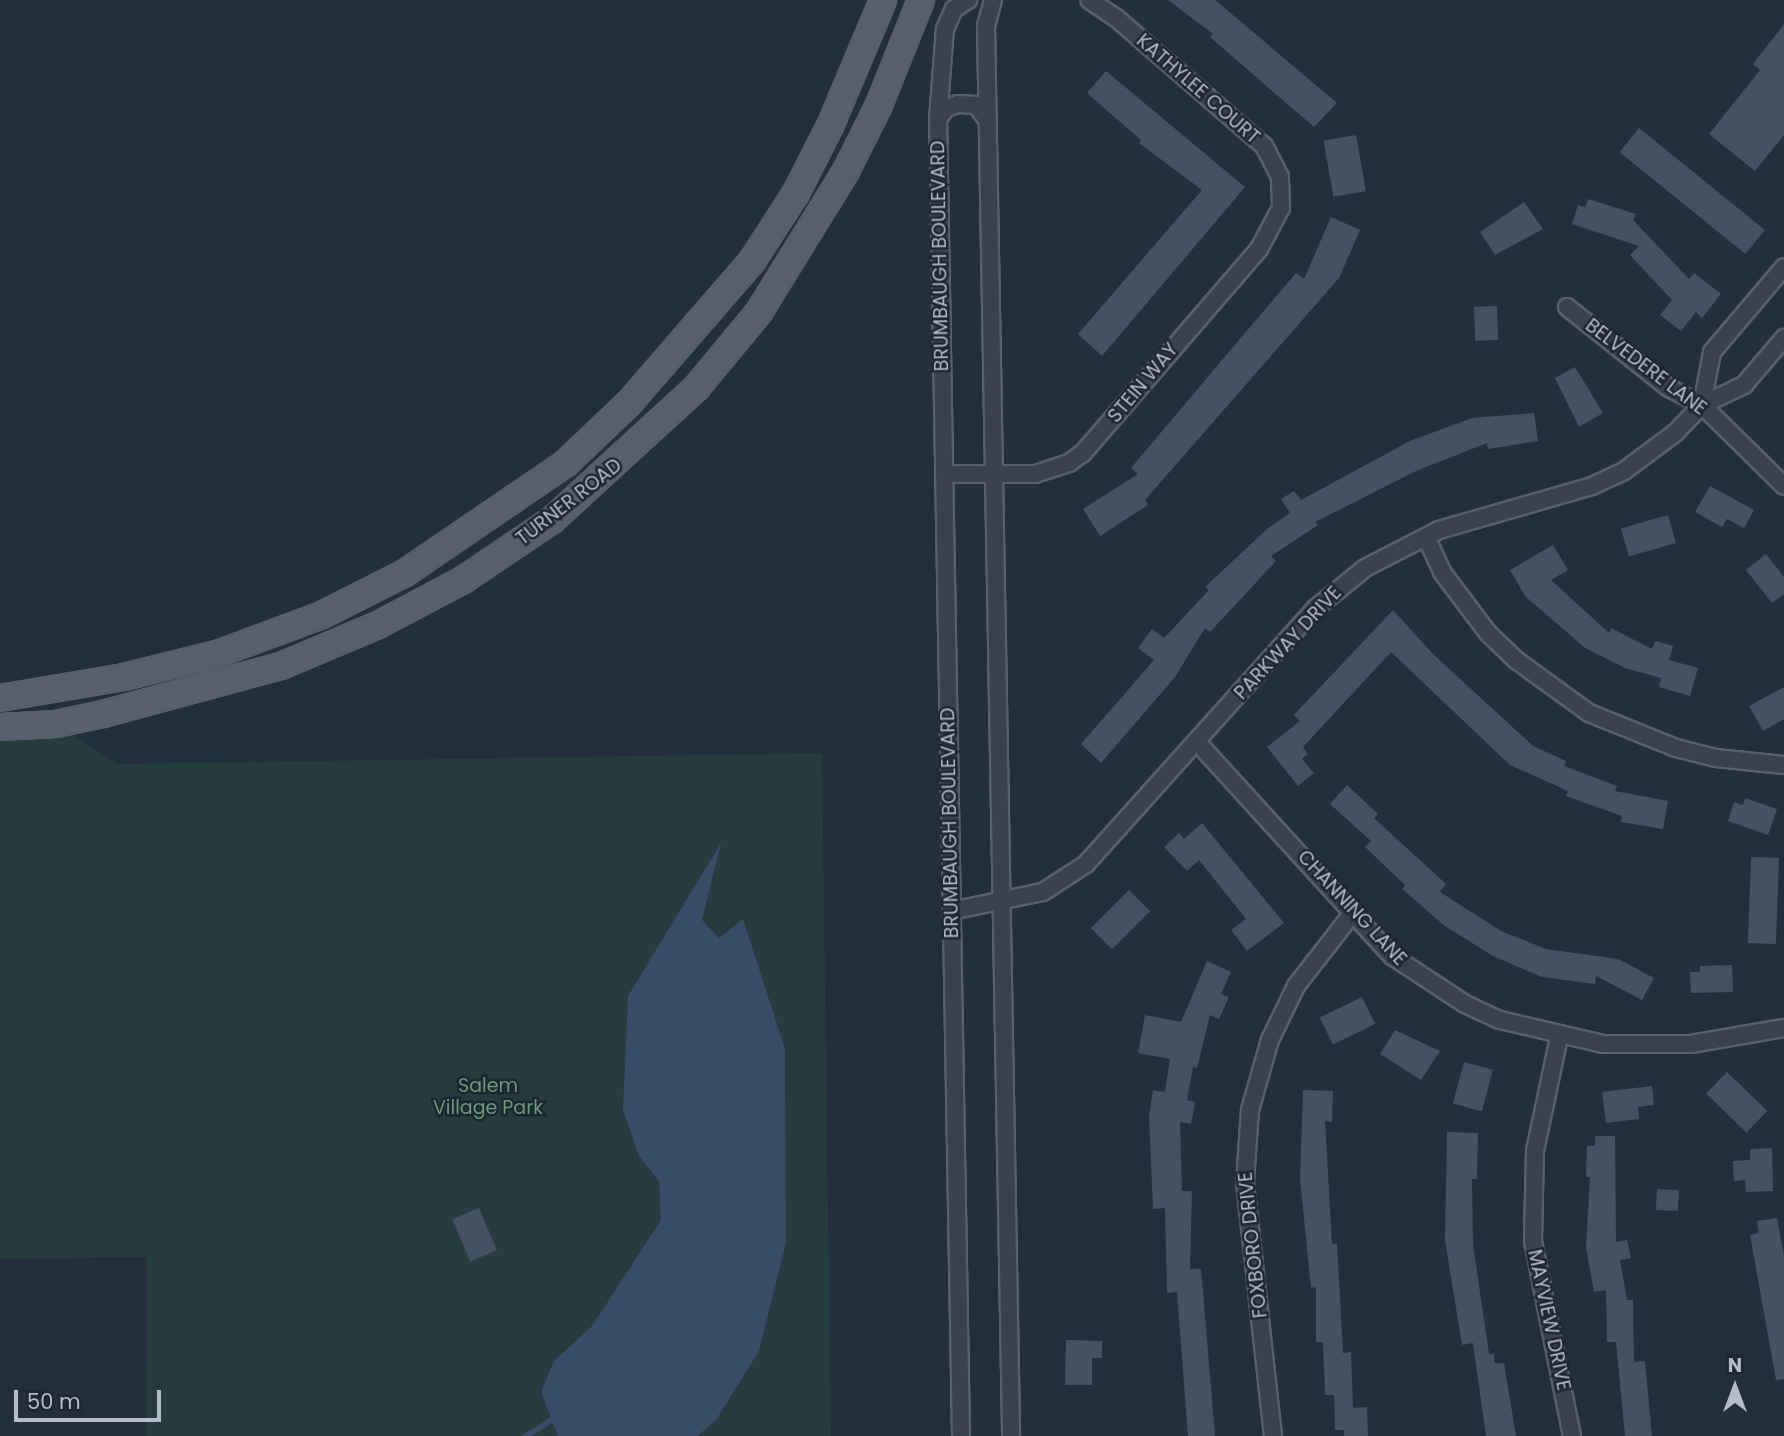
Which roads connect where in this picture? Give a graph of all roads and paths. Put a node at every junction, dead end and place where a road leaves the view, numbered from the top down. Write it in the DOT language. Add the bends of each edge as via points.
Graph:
graph roads {
  1 [pos="883,0"];
  2 [pos="920,0"];
  3 [pos="968,0"];
  4 [pos="993,0"];
  5 [pos="1089,0"];
  6 [pos="938,119"];
  7 [pos="988,121"];
  8 [pos="1282,196"];
  9 [pos="1784,267"];
  10 [pos="1567,307"];
  11 [pos="1784,338"];
  12 [pos="1702,405"];
  13 [pos="944,474"];
  14 [pos="995,475"];
  15 [pos="1784,486"];
  16 [pos="1426,537"];
  17 [pos="0,698"];
  18 [pos="0,727"];
  19 [pos="1198,743"];
  20 [pos="1784,765"];
  21 [pos="1002,904"];
  22 [pos="951,911"];
  23 [pos="1352,914"];
  24 [pos="1784,1028"];
  25 [pos="1559,1037"];
  26 [pos="961,1436"];
  27 [pos="1010,1436"];
  28 [pos="1273,1436"];
  29 [pos="1572,1436"];
  1 -- 17 [label="main road, TURNER ROAD" via="831,124 796,193 752,261 629,403 565,464 405,573 323,615 220,653 124,677"];
  2 -- 18 [label="main road, TURNER ROAD" via="879,106 846,171 758,313 697,387 552,520 463,580 378,625 281,666 103,714 56,724"];
  3 -- 6 [label="street" via="954,9 945,29"];
  4 -- 7 [label="street" via="986,26"];
  5 -- 8 [label="street, KATHYLEE COURT" via="1264,146 1280,177"];
  6 -- 7 [label="street, BRUMBAUGH BOULEVARD" via="946,108 958,104 976,106"];
  6 -- 13 [label="street, BRUMBAUGH BOULEVARD"];
  7 -- 14 [label="street"];
  8 -- 14 [label="street, STEIN WAY" via="1276,222 1259,249 1083,453 1053,470"];
  9 -- 12 [label="street" via="1712,352"];
  10 -- 12 [label="street, BELVEDERE LANE" via="1669,388"];
  11 -- 12 [label="street, PARKWAY DRIVE" via="1744,385"];
  12 -- 15 [label="street, BELVEDERE LANE"];
  12 -- 16 [label="street, PARKWAY DRIVE" via="1675,433 1624,471 1592,486 1469,519"];
  13 -- 14 [label="street, STEIN WAY"];
  13 -- 22 [label="street, BRUMBAUGH BOULEVARD"];
  14 -- 21 [label="street"];
  16 -- 19 [label="street, PARKWAY DRIVE" via="1365,568 1330,595"];
  16 -- 20 [label="street" via="1442,572 1488,633 1516,660 1589,713 1676,748 1716,758"];
  19 -- 21 [label="street, PARKWAY DRIVE" via="1086,864 1043,892"];
  19 -- 23 [label="street, CHANNING LANE"];
  21 -- 22 [label="street, PARKWAY DRIVE"];
  21 -- 27 [label="street"];
  22 -- 26 [label="street, BRUMBAUGH BOULEVARD"];
  23 -- 25 [label="street, CHANNING LANE" via="1392,956 1434,987 1500,1020"];
  23 -- 28 [label="street, FOXBORO DRIVE" via="1296,986 1270,1040 1250,1110 1245,1183"];
  24 -- 25 [label="street, CHANNING LANE" via="1749,1037 1654,1046"];
  25 -- 29 [label="street, MAYVIEW DRIVE" via="1535,1151 1533,1241"];
}
